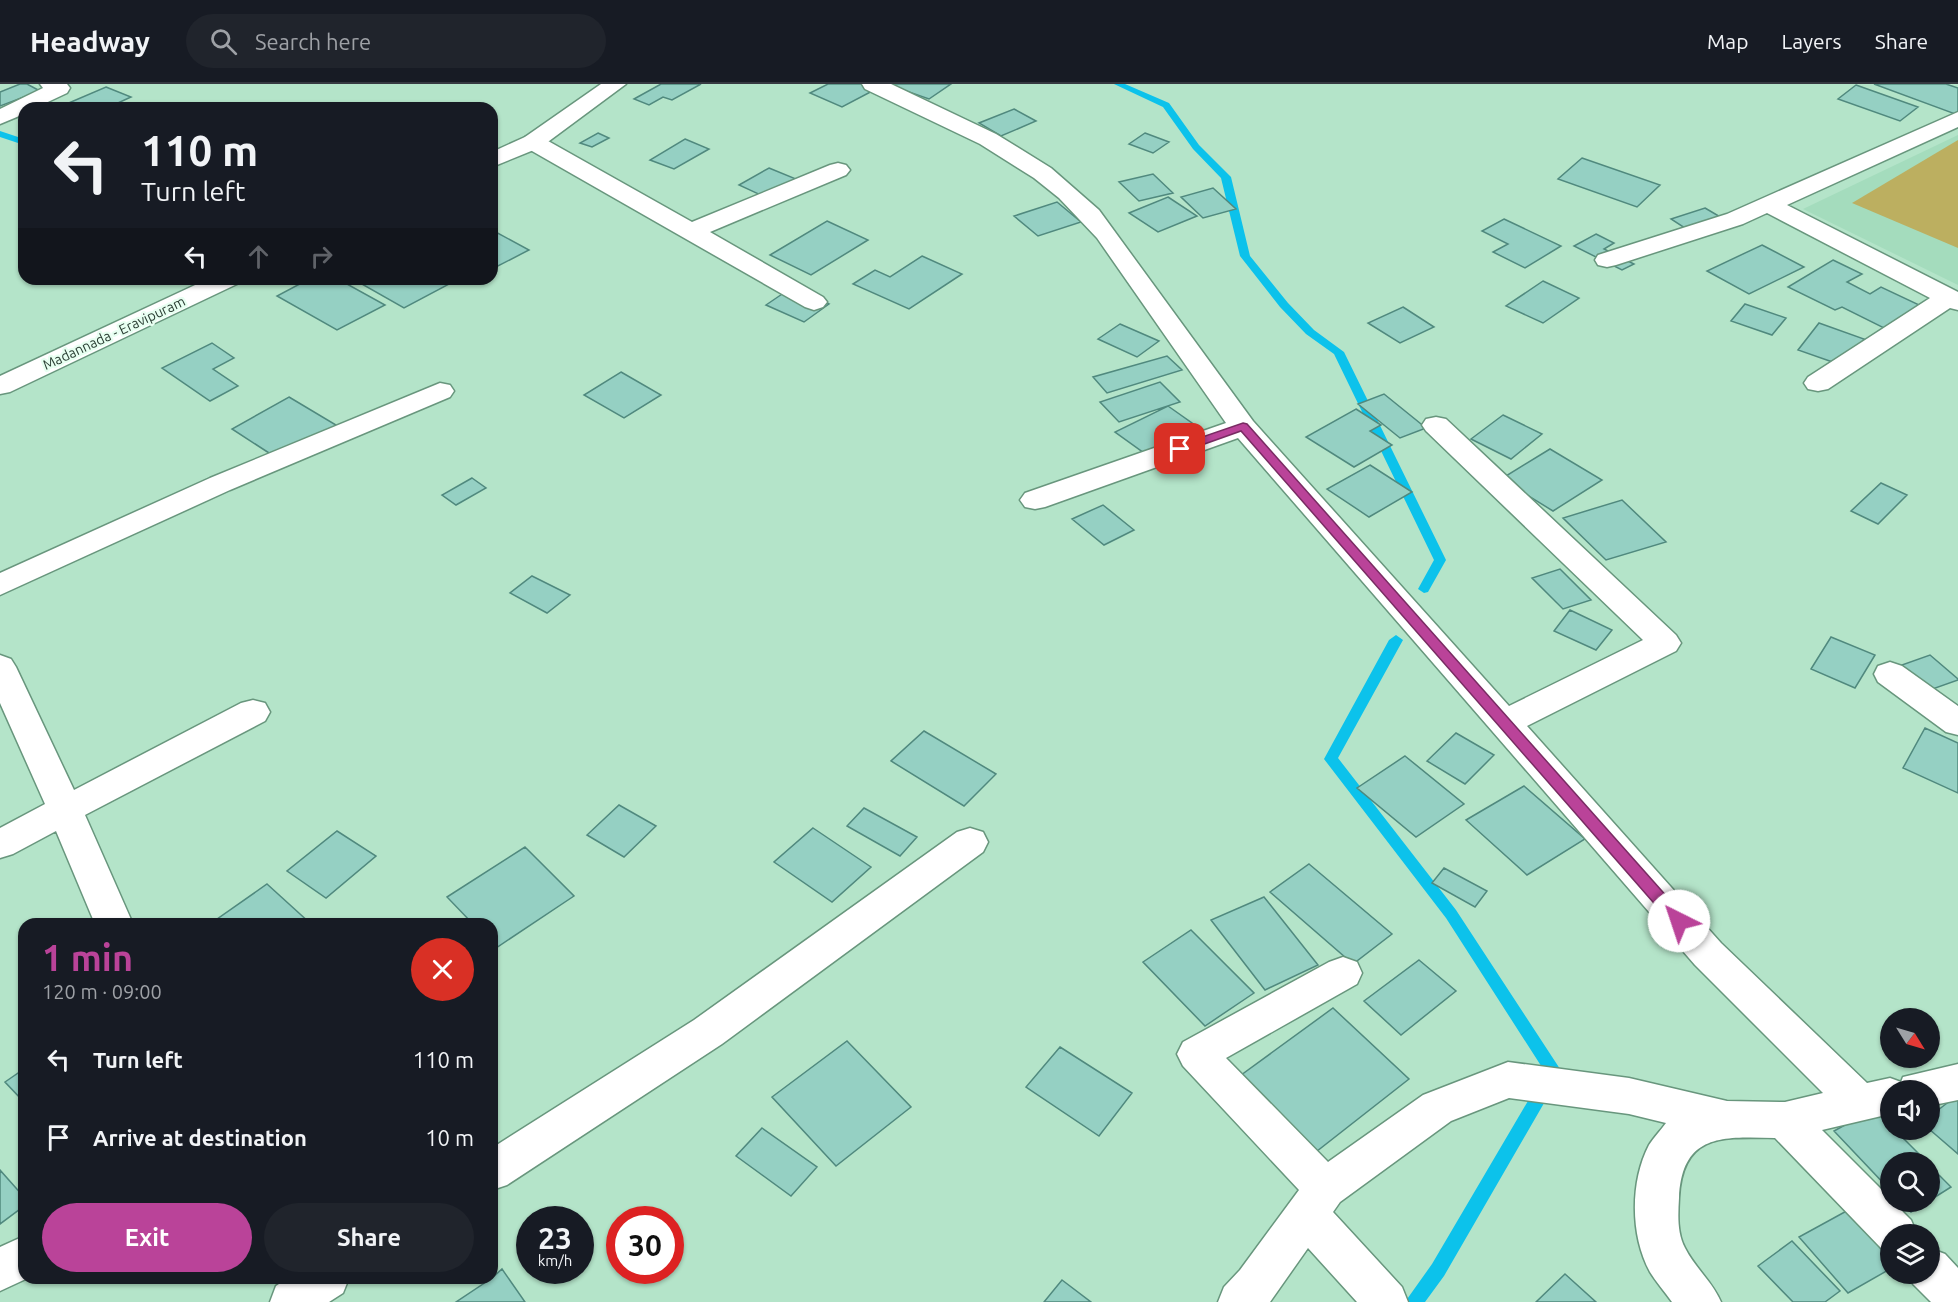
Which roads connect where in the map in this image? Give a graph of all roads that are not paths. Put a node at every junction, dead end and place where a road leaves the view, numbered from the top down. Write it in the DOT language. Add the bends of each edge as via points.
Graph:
graph roads {
  1 [pos="615,84"];
  2 [pos="873,84"];
  3 [pos="59,85"];
  4 [pos="30,102"];
  5 [pos="18,109"];
  6 [pos="0,119"];
  7 [pos="1958,119"];
  8 [pos="18,124"];
  9 [pos="533,142"];
  10 [pos="498,157"];
  11 [pos="838,170"];
  12 [pos="1767,204"];
  13 [pos="690,232"];
  14 [pos="1607,260"];
  15 [pos="215,285"];
  16 [pos="1953,300"];
  17 [pos="814,302"];
  18 [pos="1818,383"];
  19 [pos="0,386"];
  20 [pos="440,392"];
  21 [pos="1436,425"];
  22 [pos="1243,427"];
  23 [pos="1035,500"];
  24 [pos="0,585"];
  25 [pos="0,668"];
  26 [pos="1890,674"];
  27 [pos="253,711"];
  28 [pos="1505,722"];
  29 [pos="1958,723"];
  30 [pos="65,809"];
  31 [pos="970,842"];
  32 [pos="0,844"];
  33 [pos="111,918"];
  34 [pos="1343,973"];
  35 [pos="1958,1082"];
  36 [pos="1940,1086"];
  37 [pos="1875,1100"];
  38 [pos="1727,1119"];
  39 [pos="1785,1120"];
  40 [pos="498,1167"];
  41 [pos="1316,1202"];
  42 [pos="1886,1224"];
  43 [pos="18,1260"];
  44 [pos="0,1270"];
  45 [pos="1940,1280"];
  46 [pos="1958,1299"];
  47 [pos="1240,1302"];
  48 [pos="1386,1302"];
  49 [pos="1699,1302"];
  1 -- 9 [label="street"];
  2 -- 22 [label="street" via="978,132 1056,183 1092,216"];
  3 -- 4 [label="street"];
  5 -- 6 [label="street"];
  6 -- 8 [label="street"];
  7 -- 12 [label="street"];
  9 -- 10 [label="street"];
  9 -- 13 [label="street"];
  11 -- 13 [label="street"];
  12 -- 14 [label="street" via="1735,219"];
  12 -- 16 [label="street"];
  13 -- 17 [label="street"];
  15 -- 19 [label="street, Madannada - Eravipuram"];
  16 -- 18 [label="street"];
  20 -- 24 [label="street" via="220,484"];
  21 -- 28 [label="street" via="1665,643"];
  22 -- 23 [label="street"];
  22 -- 28 [label="street"];
  25 -- 30 [label="street"];
  26 -- 29 [label="street"];
  27 -- 30 [label="street"];
  28 -- 37 [label="street" via="1708,954"];
  30 -- 32 [label="street"];
  30 -- 33 [label="street"];
  31 -- 40 [label="street" via="708,1032"];
  34 -- 41 [label="street" via="1197,1054"];
  35 -- 36 [label="street"];
  37 -- 39 [label="street"];
  38 -- 39 [label="street"];
  38 -- 41 [label="street" via="1629,1096 1508,1080 1437,1107"];
  38 -- 49 [label="street" via="1681,1136 1665,1157 1658,1190 1656,1221 1666,1258"];
  39 -- 42 [label="street"];
  41 -- 47 [label="street"];
  41 -- 48 [label="street"];
  43 -- 44 [label="street"];
  45 -- 46 [label="street"];
}
